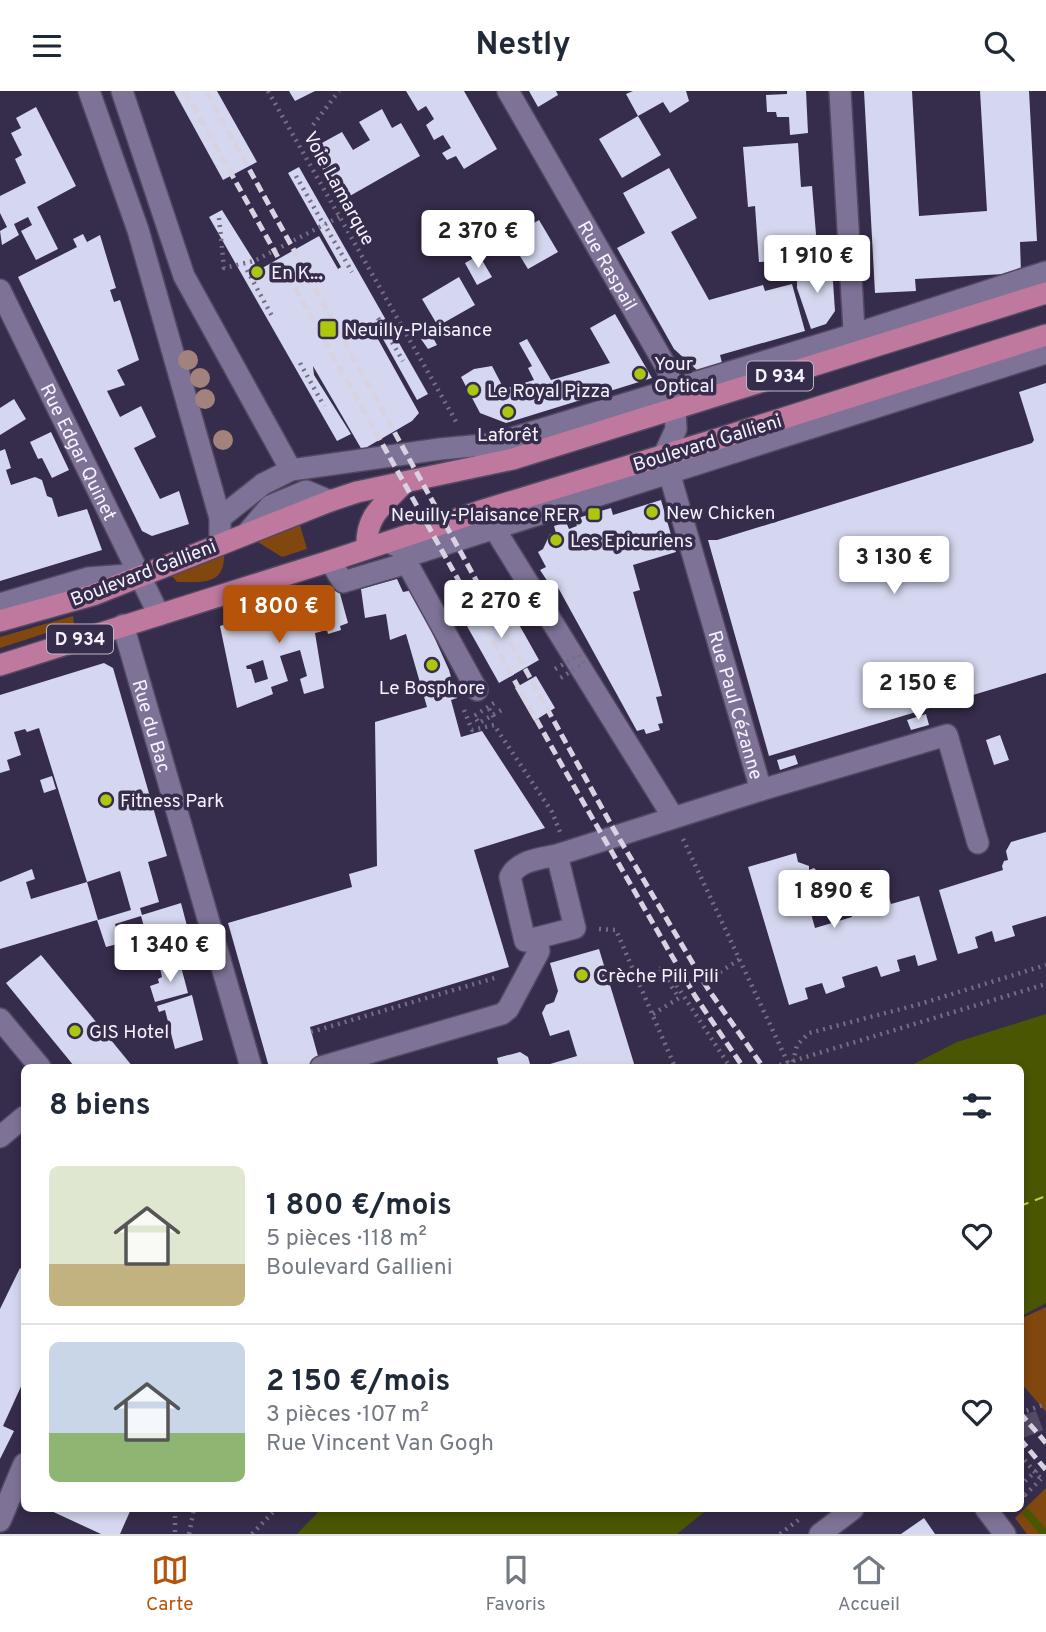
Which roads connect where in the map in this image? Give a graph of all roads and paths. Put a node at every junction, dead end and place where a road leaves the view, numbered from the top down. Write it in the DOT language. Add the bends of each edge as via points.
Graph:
graph roads {
  1 [pos="89,91"];
  2 [pos="121,91"];
  3 [pos="268,91"];
  4 [pos="339,91"];
  5 [pos="508,91"];
  6 [pos="840,91"];
  7 [pos="313,125"];
  8 [pos="296,176"];
  9 [pos="341,216"];
  10 [pos="219,218"];
  11 [pos="326,227"];
  12 [pos="282,246"];
  13 [pos="287,254"];
  14 [pos="247,270"];
  15 [pos="352,272"];
  16 [pos="1046,272"];
  17 [pos="0,290"];
  18 [pos="1046,293"];
  19 [pos="272,316"];
  20 [pos="378,318"];
  21 [pos="1046,335"];
  22 [pos="855,343"];
  23 [pos="1046,353"];
  24 [pos="404,361"];
  25 [pos="300,363"];
  26 [pos="674,399"];
  27 [pos="324,406"];
  28 [pos="468,446"];
  29 [pos="440,449"];
  30 [pos="513,459"];
  31 [pos="666,464"];
  32 [pos="291,470"];
  33 [pos="405,482"];
  34 [pos="220,518"];
  35 [pos="494,528"];
  36 [pos="388,542"];
  37 [pos="220,543"];
  38 [pos="367,548"];
  39 [pos="330,561"];
  40 [pos="140,574"];
  41 [pos="0,604"];
  42 [pos="159,615"];
  43 [pos="0,621"];
  44 [pos="123,625"];
  45 [pos="0,665"];
  46 [pos="555,670"];
  47 [pos="559,679"];
  48 [pos="482,692"];
  49 [pos="505,708"];
  50 [pos="761,790"];
  51 [pos="673,817"];
  52 [pos="978,843"];
  53 [pos="563,853"];
  54 [pos="575,928"];
  55 [pos="536,938"];
  56 [pos="740,959"];
  57 [pos="1046,965"];
  58 [pos="532,966"];
  59 [pos="720,972"];
  60 [pos="1046,984"];
  61 [pos="653,1014"];
  62 [pos="0,1019"];
  63 [pos="311,1032"];
  64 [pos="791,1063"];
  65 [pos="38,1064"];
  66 [pos="250,1064"];
  67 [pos="331,1064"];
  68 [pos="674,1064"];
  69 [pos="728,1064"];
  70 [pos="786,1064"];
  71 [pos="21,1120"];
  72 [pos="0,1137"];
  73 [pos="1046,1404"];
  74 [pos="1024,1412"];
  75 [pos="1024,1458"];
  76 [pos="1037,1470"];
  77 [pos="21,1471"];
  78 [pos="1024,1484"];
  79 [pos="1024,1494"];
  80 [pos="175,1512"];
  81 [pos="193,1512"];
  82 [pos="273,1512"];
  83 [pos="809,1512"];
  84 [pos="849,1512"];
  85 [pos="988,1512"];
  86 [pos="0,1521"];
  87 [pos="0,1526"];
  88 [pos="16,1534"];
  89 [pos="175,1534"];
  90 [pos="189,1534"];
  91 [pos="252,1534"];
  92 [pos="780,1534"];
  93 [pos="820,1534"];
  94 [pos="1005,1534"];
  1 -- 34 [label="street" via="138,230"];
  2 -- 32 [label="street" via="184,276"];
  3 -- 9 [label="path, Voie Lamarque"];
  4 -- 7 [label="path"];
  5 -- 26 [label="street, Rue Raspail" via="668,370"];
  6 -- 22 [label="street"];
  8 -- 11 [label="path"];
  9 -- 11 [label="path"];
  9 -- 28 [label="path, Voie Lamarque"];
  10 -- 12 [label="path" via="224,268 254,261"];
  11 -- 12 [label="path"];
  11 -- 15 [label="path"];
  12 -- 13 [label="path"];
  14 -- 19 [label="path"];
  16 -- 22 [label="street"];
  17 -- 40 [label="street, Rue Edgar Quinet"];
  18 -- 22 [label="main road, Boulevard Gallieni / D 934"];
  20 -- 24 [label="path"];
  21 -- 31 [label="main road, Boulevard Gallieni / D 934"];
  22 -- 26 [label="main road, Boulevard Gallieni / D 934"];
  23 -- 31 [label="street"];
  25 -- 27 [label="path"];
  26 -- 28 [label="street" via="493,444"];
  26 -- 30 [label="main road, Boulevard Gallieni / D 934"];
  26 -- 31 [label="street" via="676,429"];
  28 -- 29 [label="street"];
  29 -- 30 [label="street"];
  29 -- 32 [label="street"];
  30 -- 33 [label="main road, Boulevard Gallieni / D 934"];
  31 -- 35 [label="street"];
  31 -- 36 [label="main road, Boulevard Gallieni / D 934" via="487,509"];
  31 -- 50 [label="street, Rue Paul Cézanne"];
  32 -- 34 [label="street" via="263,484"];
  33 -- 37 [label="main road, Boulevard Gallieni / D 934" via="330,501"];
  33 -- 38 [label="main road" via="372,518 366,532"];
  34 -- 37 [label="street"];
  35 -- 36 [label="street" via="414,554"];
  35 -- 51 [label="street"];
  36 -- 38 [label="main road, Boulevard Gallieni / D 934"];
  37 -- 40 [label="main road, Boulevard Gallieni / D 934"];
  38 -- 39 [label="main road, Boulevard Gallieni / D 934"];
  39 -- 42 [label="main road, Boulevard Gallieni / D 934"];
  39 -- 48 [label="street" via="343,582 407,563"];
  40 -- 41 [label="street" via="88,578"];
  40 -- 42 [label="street, Rue Edgar Quinet"];
  40 -- 43 [label="main road, Boulevard Gallieni / D 934" via="93,594"];
  42 -- 44 [label="main road, Boulevard Gallieni / D 934"];
  44 -- 45 [label="main road, Boulevard Gallieni / D 934"];
  44 -- 66 [label="street, Rue du Bac"];
  46 -- 47 [label="path, bridge" via="579,656 584,663"];
  48 -- 49 [label="path, bridge" via="474,716 479,723"];
  48 -- 53 [label="path" via="464,711 472,730 494,726 552,812"];
  50 -- 51 [label="street, Rue Paul Cézanne"];
  50 -- 52 [label="street" via="947,734"];
  51 -- 53 [label="street, Rue Paul Cézanne"];
  51 -- 56 [label="path"];
  53 -- 54 [label="street"];
  53 -- 55 [label="street, Rue Paul Cézanne" via="524,863 510,877 525,941"];
  54 -- 55 [label="street"];
  54 -- 61 [label="path" via="616,930"];
  55 -- 58 [label="street" via="539,951"];
  56 -- 59 [label="path"];
  56 -- 64 [label="path"];
  57 -- 64 [label="path" via="809,1033 797,1045"];
  58 -- 63 [label="path"];
  58 -- 67 [label="street" via="502,1014"];
  60 -- 64 [label="path"];
  61 -- 68 [label="path"];
  61 -- 69 [label="path" via="680,997 660,968 664,966"];
  62 -- 65 [label="street"];
  64 -- 70 [label="path"];
  71 -- 72 [label="street"];
  73 -- 74 [label="path"];
  75 -- 79 [label="path, bridge" via="1041,1479"];
  76 -- 78 [label="path"];
  77 -- 86 [label="street"];
  80 -- 89 [label="path"];
  81 -- 90 [label="path"];
  82 -- 91 [label="path"];
  83 -- 92 [label="path"];
  84 -- 93 [label="street"];
  85 -- 94 [label="street"];
  87 -- 88 [label="street"];
}
